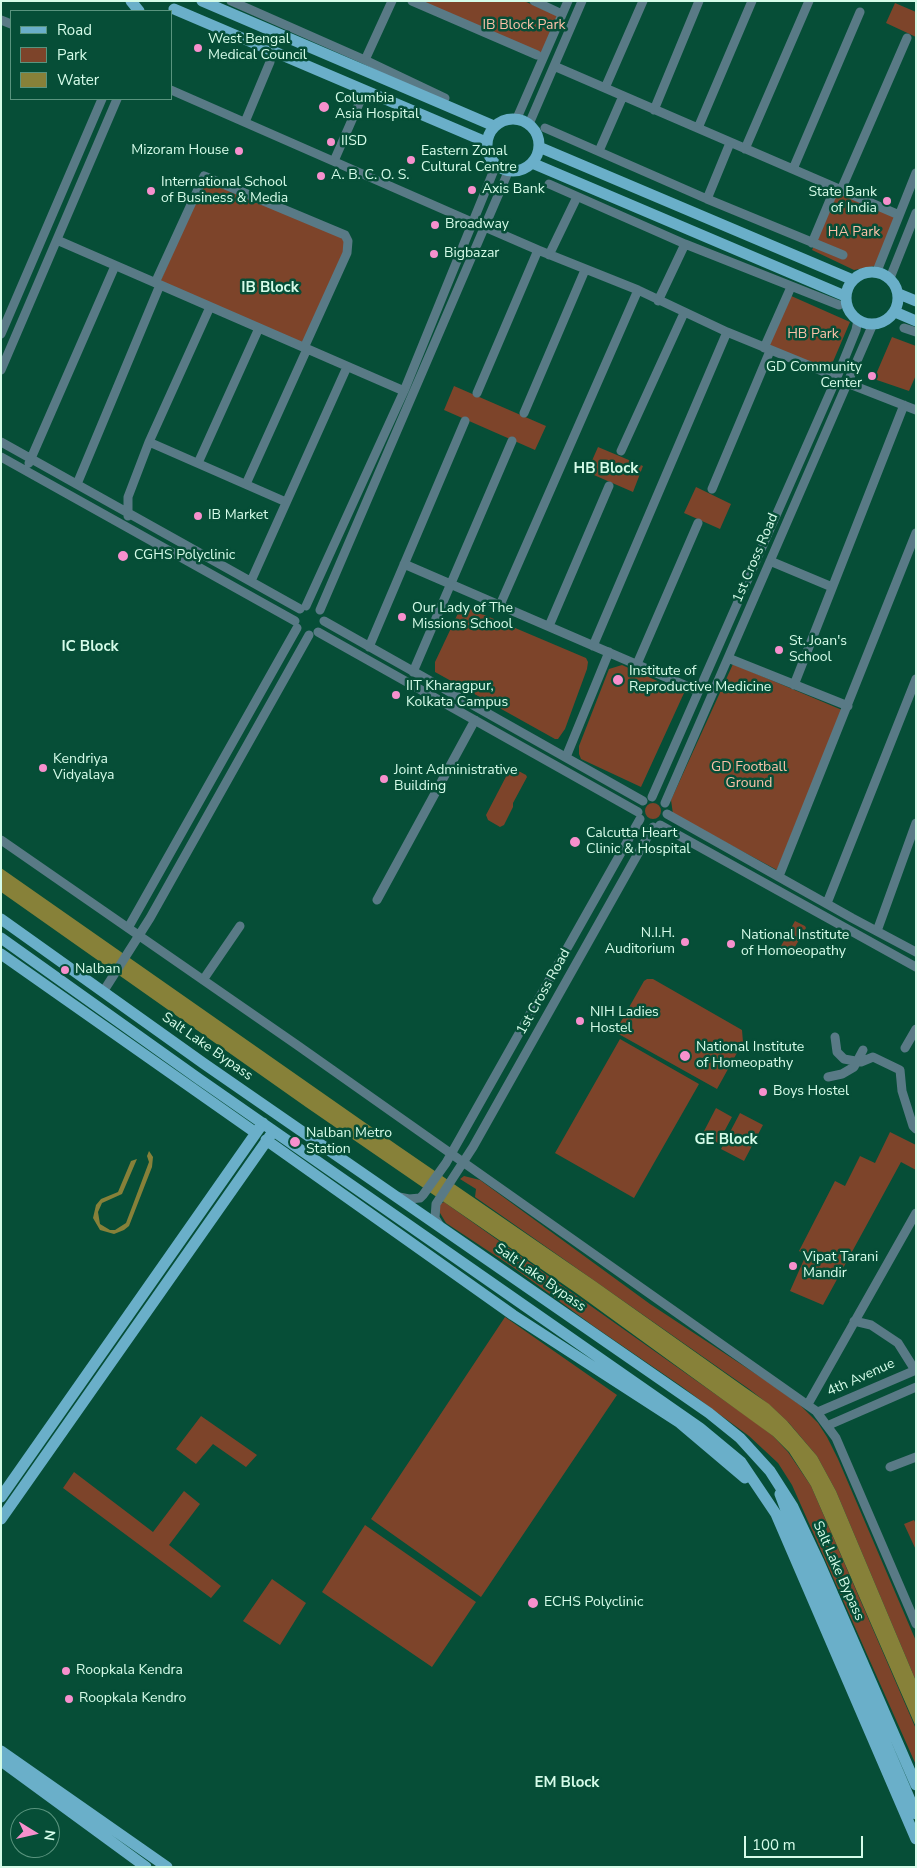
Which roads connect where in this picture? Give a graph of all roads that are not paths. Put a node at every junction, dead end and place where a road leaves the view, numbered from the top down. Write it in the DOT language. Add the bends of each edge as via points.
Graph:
graph roads {
  1 [pos="202,1"];
  2 [pos="231,1"];
  3 [pos="392,1"];
  4 [pos="412,1"];
  5 [pos="534,1"];
  6 [pos="568,1"];
  7 [pos="582,1"];
  8 [pos="643,1"];
  9 [pos="700,1"];
  10 [pos="752,1"];
  11 [pos="809,1"];
  12 [pos="174,7"];
  13 [pos="860,12"];
  14 [pos="562,14"];
  15 [pos="907,38"];
  16 [pos="536,55"];
  17 [pos="365,60"];
  18 [pos="270,62"];
  19 [pos="554,66"];
  20 [pos="606,88"];
  21 [pos="172,90"];
  22 [pos="365,90"];
  23 [pos="623,96"];
  24 [pos="445,98"];
  25 [pos="102,100"];
  26 [pos="116,102"];
  27 [pos="654,110"];
  28 [pos="517,118"];
  29 [pos="532,118"];
  30 [pos="245,122"];
  31 [pos="494,126"];
  32 [pos="545,128"];
  33 [pos="698,128"];
  34 [pos="486,142"];
  35 [pos="730,143"];
  36 [pos="539,148"];
  37 [pos="746,149"];
  38 [pos="600,151"];
  39 [pos="334,161"];
  40 [pos="532,163"];
  41 [pos="496,165"];
  42 [pos="793,169"];
  43 [pos="509,170"];
  44 [pos="915,178"];
  45 [pos="549,184"];
  46 [pos="838,189"];
  47 [pos="577,197"];
  48 [pos="707,199"];
  49 [pos="899,215"];
  50 [pos="915,218"];
  51 [pos="472,222"];
  52 [pos="485,227"];
  53 [pos="57,240"];
  54 [pos="812,243"];
  55 [pos="685,244"];
  56 [pos="538,250"];
  57 [pos="550,255"];
  58 [pos="843,255"];
  59 [pos="115,266"];
  60 [pos="585,270"];
  61 [pos="877,271"];
  62 [pos="27,273"];
  63 [pos="890,278"];
  64 [pos="40,279"];
  65 [pos="853,280"];
  66 [pos="158,284"];
  67 [pos="791,287"];
  68 [pos="638,290"];
  69 [pos="899,294"];
  70 [pos="658,300"];
  71 [pos="842,300"];
  72 [pos="916,301"];
  73 [pos="210,307"];
  74 [pos="895,312"];
  75 [pos="684,313"];
  76 [pos="858,320"];
  77 [pos="916,321"];
  78 [pos="873,324"];
  79 [pos="259,328"];
  80 [pos="904,328"];
  81 [pos="727,332"];
  82 [pos="916,332"];
  83 [pos="1,334"];
  84 [pos="424,341"];
  85 [pos="434,346"];
  86 [pos="306,349"];
  87 [pos="767,349"];
  88 [pos="347,367"];
  89 [pos="1,370"];
  90 [pos="837,378"];
  91 [pos="847,383"];
  92 [pos="404,390"];
  93 [pos="477,393"];
  94 [pos="904,405"];
  95 [pos="915,408"];
  96 [pos="524,413"];
  97 [pos="818,419"];
  98 [pos="465,421"];
  99 [pos="830,424"];
  100 [pos="388,427"];
  101 [pos="397,431"];
  102 [pos="512,441"];
  103 [pos="1,442"];
  104 [pos="149,442"];
  105 [pos="621,451"];
  106 [pos="1,457"];
  107 [pos="31,459"];
  108 [pos="198,464"];
  109 [pos="26,471"];
  110 [pos="77,484"];
  111 [pos="246,484"];
  112 [pos="609,486"];
  113 [pos="712,488"];
  114 [pos="286,502"];
  115 [pos="127,512"];
  116 [pos="698,523"];
  117 [pos="772,525"];
  118 [pos="129,528"];
  119 [pos="783,530"];
  120 [pos="916,533"];
  121 [pos="770,561"];
  122 [pos="404,564"];
  123 [pos="251,581"];
  124 [pos="451,584"];
  125 [pos="832,587"];
  126 [pos="500,605"];
  127 [pos="303,607"];
  128 [pos="734,608"];
  129 [pos="320,610"];
  130 [pos="747,614"];
  131 [pos="324,621"];
  132 [pos="296,624"];
  133 [pos="549,626"];
  134 [pos="314,634"];
  135 [pos="593,646"];
  136 [pos="369,647"];
  137 [pos="609,652"];
  138 [pos="728,658"];
  139 [pos="637,664"];
  140 [pos="413,672"];
  141 [pos="916,679"];
  142 [pos="794,684"];
  143 [pos="698,691"];
  144 [pos="848,706"];
  145 [pos="492,716"];
  146 [pos="475,720"];
  147 [pos="486,726"];
  148 [pos="566,757"];
  149 [pos="647,799"];
  150 [pos="665,803"];
  151 [pos="667,814"];
  152 [pos="639,815"];
  153 [pos="656,826"];
  154 [pos="915,829"];
  155 [pos="1,840"];
  156 [pos="780,876"];
  157 [pos="377,900"];
  158 [pos="593,902"];
  159 [pos="827,903"];
  160 [pos="606,909"];
  161 [pos="1,919"];
  162 [pos="240,926"];
  163 [pos="128,928"];
  164 [pos="877,931"];
  165 [pos="139,936"];
  166 [pos="1,938"];
  167 [pos="912,950"];
  168 [pos="1,954"];
  169 [pos="902,959"];
  170 [pos="916,967"];
  171 [pos="203,980"];
  172 [pos="103,992"];
  173 [pos="94,1004"];
  174 [pos="86,1013"];
  175 [pos="916,1029"];
  176 [pos="836,1037"];
  177 [pos="905,1048"];
  178 [pos="863,1050"];
  179 [pos="857,1061"];
  180 [pos="500,1069"];
  181 [pos="512,1077"];
  182 [pos="828,1077"];
  183 [pos="263,1123"];
  184 [pos="916,1129"];
  185 [pos="274,1130"];
  186 [pos="256,1133"];
  187 [pos="266,1140"];
  188 [pos="451,1154"];
  189 [pos="463,1163"];
  190 [pos="394,1195"];
  191 [pos="371,1198"];
  192 [pos="350,1199"];
  193 [pos="916,1212"];
  194 [pos="442,1228"];
  195 [pos="530,1309"];
  196 [pos="854,1321"];
  197 [pos="542,1333"];
  198 [pos="915,1370"];
  199 [pos="645,1371"];
  200 [pos="916,1387"];
  201 [pos="636,1389"];
  202 [pos="808,1404"];
  203 [pos="818,1412"];
  204 [pos="829,1425"];
  205 [pos="916,1457"];
  206 [pos="890,1467"];
  207 [pos="750,1480"];
  208 [pos="778,1485"];
  209 [pos="1,1497"];
  210 [pos="781,1512"];
  211 [pos="1,1519"];
  212 [pos="916,1624"];
  213 [pos="1,1751"];
  214 [pos="1,1761"];
  215 [pos="916,1785"];
  216 [pos="916,1814"];
  217 [pos="916,1839"];
  218 [pos="151,1855"];
  219 [pos="143,1866"];
  220 [pos="168,1867"];
  1 -- 31 [label="main road"];
  2 -- 17 [label="street"];
  3 -- 17 [label="street"];
  4 -- 16 [label="street"];
  5 -- 14 [label="street"];
  6 -- 14 [label="street"];
  7 -- 19 [label="street"];
  8 -- 20 [label="street"];
  9 -- 27 [label="street"];
  10 -- 33 [label="street"];
  11 -- 37 [label="street"];
  12 -- 22 [label="main road"];
  13 -- 42 [label="street"];
  14 -- 28 [label="street"];
  15 -- 46 [label="street"];
  17 -- 24 [label="street"];
  18 -- 30 [label="street"];
  19 -- 20 [label="street"];
  19 -- 29 [label="street"];
  20 -- 23 [label="street"];
  21 -- 30 [label="street"];
  22 -- 34 [label="main road"];
  22 -- 39 [label="street"];
  23 -- 27 [label="street"];
  23 -- 38 [label="street"];
  25 -- 62 [label="street"];
  26 -- 53 [label="street"];
  27 -- 33 [label="street"];
  28 -- 29 [label="main road"];
  28 -- 31 [label="main road"];
  29 -- 36 [label="main road"];
  30 -- 39 [label="street"];
  31 -- 34 [label="main road"];
  32 -- 38 [label="street"];
  33 -- 35 [label="street"];
  34 -- 41 [label="main road" via="490,158"];
  35 -- 37 [label="street"];
  35 -- 48 [label="street"];
  36 -- 40 [label="main road"];
  36 -- 65 [label="main road"];
  37 -- 42 [label="street"];
  38 -- 48 [label="street"];
  39 -- 51 [label="street"];
  40 -- 43 [label="main road" via="522,169"];
  40 -- 71 [label="main road"];
  41 -- 43 [label="main road"];
  41 -- 51 [label="street"];
  42 -- 46 [label="street"];
  43 -- 52 [label="street"];
  44 -- 49 [label="street"];
  45 -- 47 [label="street"];
  46 -- 49 [label="street"];
  46 -- 54 [label="street"];
  47 -- 55 [label="street"];
  47 -- 57 [label="street"];
  48 -- 54 [label="street"];
  49 -- 61 [label="street"];
  50 -- 63 [label="street"];
  51 -- 84 [label="street"];
  52 -- 56 [label="street"];
  52 -- 85 [label="street"];
  53 -- 59 [label="street"];
  53 -- 64 [label="street"];
  54 -- 58 [label="street"];
  55 -- 67 [label="street"];
  55 -- 70 [label="street"];
  56 -- 57 [label="street"];
  56 -- 93 [label="street"];
  57 -- 60 [label="street"];
  59 -- 66 [label="street"];
  59 -- 107 [label="street"];
  60 -- 68 [label="street"];
  60 -- 96 [label="street"];
  61 -- 63 [label="main road"];
  61 -- 65 [label="main road" via="861,274"];
  62 -- 64 [label="street"];
  62 -- 83 [label="street"];
  63 -- 69 [label="main road"];
  64 -- 89 [label="street"];
  65 -- 71 [label="main road"];
  66 -- 73 [label="street"];
  66 -- 86 [label="street" via="204,176 333,230 348,241 347,253"];
  66 -- 110 [label="street"];
  67 -- 71 [label="street"];
  67 -- 87 [label="street"];
  68 -- 70 [label="street"];
  68 -- 126 [label="street"];
  69 -- 72 [label="main road"];
  69 -- 74 [label="main road"];
  70 -- 75 [label="street"];
  71 -- 76 [label="main road"];
  73 -- 79 [label="street"];
  73 -- 104 [label="street"];
  74 -- 77 [label="main road"];
  74 -- 78 [label="main road" via="882,322"];
  75 -- 81 [label="street"];
  75 -- 105 [label="street"];
  76 -- 78 [label="main road"];
  76 -- 90 [label="street, 1st Cross Road"];
  78 -- 91 [label="street, 1st Cross Road"];
  79 -- 86 [label="street"];
  79 -- 108 [label="street"];
  80 -- 82 [label="street"];
  81 -- 87 [label="street"];
  81 -- 135 [label="street"];
  84 -- 85 [label="street"];
  84 -- 92 [label="street"];
  85 -- 101 [label="street"];
  86 -- 88 [label="street"];
  86 -- 111 [label="street"];
  87 -- 90 [label="street"];
  87 -- 113 [label="street"];
  88 -- 92 [label="street"];
  88 -- 114 [label="street"];
  90 -- 97 [label="street, 1st Cross Road"];
  91 -- 94 [label="street"];
  91 -- 99 [label="street, 1st Cross Road"];
  92 -- 100 [label="street"];
  94 -- 95 [label="street"];
  94 -- 125 [label="street"];
  97 -- 99 [label="street"];
  97 -- 117 [label="street, 1st Cross Road"];
  98 -- 122 [label="street"];
  99 -- 119 [label="street, 1st Cross Road"];
  100 -- 101 [label="street"];
  100 -- 127 [label="street"];
  101 -- 129 [label="street"];
  102 -- 124 [label="street"];
  103 -- 107 [label="street"];
  104 -- 108 [label="street"];
  104 -- 115 [label="street" via="128,497"];
  106 -- 109 [label="street"];
  107 -- 109 [label="street"];
  107 -- 110 [label="street"];
  108 -- 111 [label="street"];
  109 -- 118 [label="street"];
  110 -- 115 [label="street"];
  111 -- 114 [label="street"];
  112 -- 133 [label="street"];
  114 -- 123 [label="street"];
  115 -- 118 [label="street"];
  115 -- 123 [label="street"];
  116 -- 139 [label="street"];
  117 -- 119 [label="street"];
  117 -- 128 [label="street, 1st Cross Road"];
  118 -- 132 [label="street"];
  119 -- 121 [label="street, 1st Cross Road"];
  120 -- 144 [label="street"];
  121 -- 125 [label="street"];
  121 -- 130 [label="street, 1st Cross Road"];
  122 -- 124 [label="street"];
  122 -- 136 [label="street"];
  123 -- 127 [label="street"];
  124 -- 126 [label="street"];
  124 -- 140 [label="street"];
  125 -- 142 [label="street"];
  126 -- 133 [label="street"];
  127 -- 129 [label="street"];
  127 -- 132 [label="street" via="297,612"];
  128 -- 130 [label="street"];
  128 -- 143 [label="street, 1st Cross Road"];
  129 -- 131 [label="street"];
  130 -- 138 [label="street, 1st Cross Road"];
  131 -- 134 [label="street"];
  131 -- 136 [label="street"];
  132 -- 134 [label="street" via="304,634"];
  132 -- 163 [label="street"];
  133 -- 135 [label="street"];
  134 -- 146 [label="street"];
  134 -- 165 [label="street"];
  135 -- 137 [label="street"];
  136 -- 140 [label="street"];
  137 -- 139 [label="street"];
  137 -- 148 [label="street"];
  138 -- 142 [label="street"];
  138 -- 150 [label="street, 1st Cross Road"];
  139 -- 143 [label="street"];
  140 -- 145 [label="street"];
  141 -- 159 [label="street"];
  142 -- 144 [label="street"];
  143 -- 149 [label="street, 1st Cross Road"];
  144 -- 156 [label="street"];
  145 -- 147 [label="street"];
  145 -- 148 [label="street"];
  146 -- 147 [label="street"];
  146 -- 157 [label="street"];
  147 -- 152 [label="street"];
  148 -- 149 [label="street"];
  149 -- 150 [label="street" via="660,798"];
  149 -- 152 [label="street" via="640,804"];
  150 -- 151 [label="street"];
  151 -- 153 [label="street" via="665,820"];
  151 -- 156 [label="street"];
  152 -- 153 [label="street" via="648,826"];
  152 -- 158 [label="street, 1st Cross Road"];
  153 -- 160 [label="street, 1st Cross Road"];
  153 -- 169 [label="street"];
  154 -- 164 [label="street"];
  155 -- 163 [label="street"];
  156 -- 159 [label="street"];
  158 -- 160 [label="street"];
  158 -- 180 [label="street, 1st Cross Road"];
  159 -- 164 [label="street"];
  160 -- 181 [label="street, 1st Cross Road"];
  161 -- 172 [label="main road, Salt Lake Bypass"];
  162 -- 171 [label="street"];
  163 -- 165 [label="street"];
  164 -- 167 [label="street"];
  165 -- 171 [label="street"];
  165 -- 172 [label="street"];
  166 -- 173 [label="main road"];
  167 -- 169 [label="street"];
  168 -- 174 [label="main road"];
  169 -- 170 [label="street"];
  171 -- 188 [label="street"];
  172 -- 173 [label="main road"];
  172 -- 190 [label="main road, Salt Lake Bypass"];
  173 -- 174 [label="main road"];
  173 -- 183 [label="main road"];
  174 -- 186 [label="main road"];
  175 -- 177 [label="street"];
  176 -- 179 [label="street" via="837,1052 844,1059"];
  178 -- 179 [label="street"];
  179 -- 182 [label="street" via="854,1067 842,1074"];
  179 -- 184 [label="street" via="873,1057 900,1070 902,1091"];
  180 -- 181 [label="street"];
  180 -- 188 [label="street, 1st Cross Road"];
  181 -- 189 [label="street, 1st Cross Road"];
  183 -- 185 [label="main road"];
  183 -- 186 [label="main road"];
  185 -- 187 [label="main road"];
  185 -- 191 [label="main road"];
  186 -- 187 [label="street"];
  186 -- 209 [label="main road"];
  187 -- 192 [label="main road"];
  187 -- 211 [label="main road"];
  188 -- 189 [label="street"];
  188 -- 190 [label="street, 1st Cross Road" via="424,1195 415,1199"];
  189 -- 194 [label="street, 1st Cross Road" via="436,1204 435,1218"];
  189 -- 202 [label="street"];
  190 -- 194 [label="main road, Salt Lake Bypass"];
  191 -- 192 [label="main road"];
  191 -- 195 [label="main road"];
  192 -- 197 [label="main road"];
  193 -- 196 [label="street"];
  194 -- 199 [label="main road, Salt Lake Bypass"];
  195 -- 197 [label="main road"];
  195 -- 201 [label="main road"];
  196 -- 198 [label="street" via="871,1326 898,1344"];
  196 -- 202 [label="street"];
  197 -- 201 [label="main road"];
  198 -- 203 [label="street, 4th Avenue"];
  199 -- 201 [label="main road"];
  199 -- 208 [label="main road, Salt Lake Bypass" via="734,1432 770,1471"];
  200 -- 204 [label="street"];
  201 -- 207 [label="main road"];
  201 -- 207 [label="main road" via="654,1396 729,1450 741,1462"];
  202 -- 203 [label="street"];
  203 -- 204 [label="street"];
  204 -- 212 [label="street"];
  205 -- 206 [label="street"];
  207 -- 210 [label="main road"];
  208 -- 210 [label="main road"];
  208 -- 215 [label="main road, Salt Lake Bypass" via="793,1506 818,1560"];
  210 -- 216 [label="main road"];
  210 -- 217 [label="main road"];
  213 -- 218 [label="main road"];
  214 -- 219 [label="main road"];
  218 -- 219 [label="street"];
  218 -- 220 [label="main road"];
}
